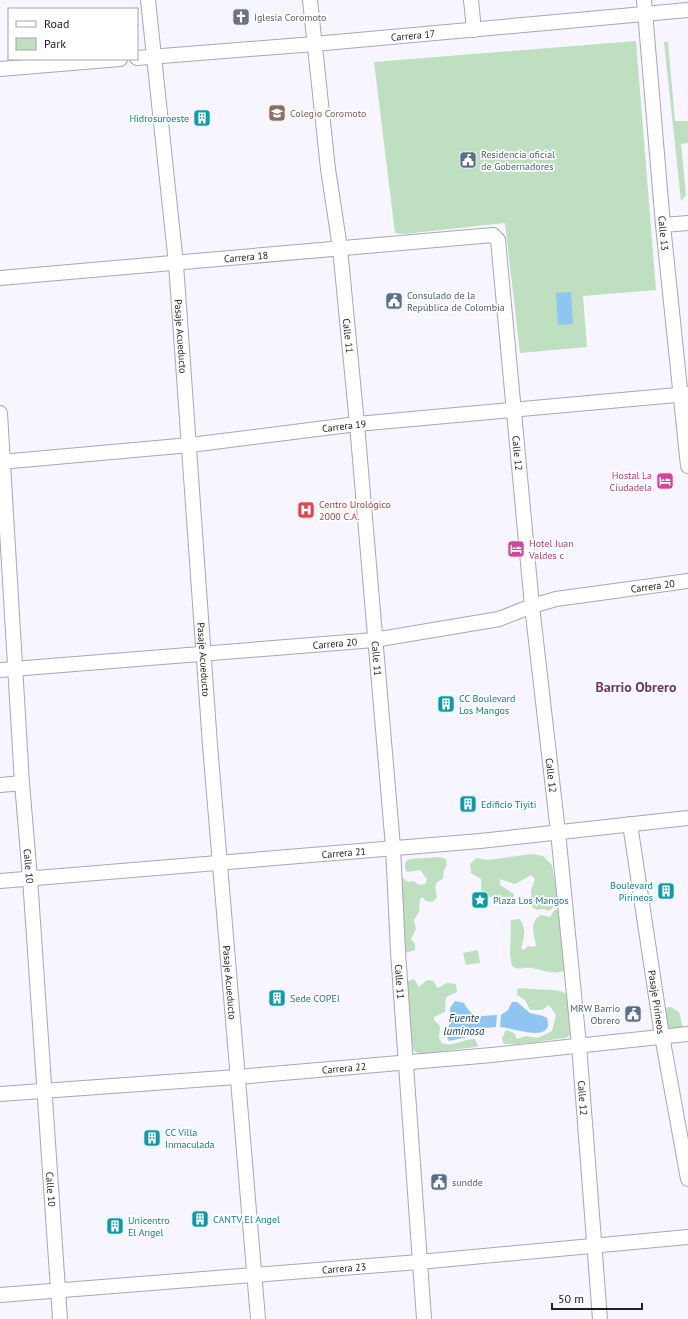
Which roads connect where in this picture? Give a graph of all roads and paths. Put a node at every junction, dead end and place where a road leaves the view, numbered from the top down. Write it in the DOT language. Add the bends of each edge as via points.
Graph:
graph roads {
  1 [pos="148,0"];
  2 [pos="310,0"];
  3 [pos="471,0"];
  4 [pos="644,0"];
  5 [pos="688,10"];
  6 [pos="645,14"];
  7 [pos="474,30"];
  8 [pos="314,44"];
  9 [pos="153,56"];
  10 [pos="138,58"];
  11 [pos="108,60"];
  12 [pos="0,69"];
  13 [pos="688,223"];
  14 [pos="663,225"];
  15 [pos="493,235"];
  16 [pos="340,248"];
  17 [pos="176,264"];
  18 [pos="0,278"];
  19 [pos="684,395"];
  20 [pos="513,410"];
  21 [pos="0,414"];
  22 [pos="357,424"];
  23 [pos="190,445"];
  24 [pos="2,462"];
  25 [pos="688,466"];
  26 [pos="688,581"];
  27 [pos="532,606"];
  28 [pos="374,640"];
  29 [pos="203,655"];
  30 [pos="16,669"];
  31 [pos="0,670"];
  32 [pos="22,783"];
  33 [pos="0,785"];
  34 [pos="688,818"];
  35 [pos="630,824"];
  36 [pos="558,832"];
  37 [pos="393,847"];
  38 [pos="220,862"];
  39 [pos="30,878"];
  40 [pos="0,880"];
  41 [pos="688,1034"];
  42 [pos="662,1036"];
  43 [pos="579,1045"];
  44 [pos="405,1063"];
  45 [pos="237,1077"];
  46 [pos="45,1091"];
  47 [pos="0,1094"];
  48 [pos="688,1179"];
  49 [pos="688,1237"];
  50 [pos="594,1246"];
  51 [pos="419,1262"];
  52 [pos="255,1276"];
  53 [pos="57,1291"];
  54 [pos="0,1295"];
  55 [pos="60,1319"];
  56 [pos="258,1319"];
  57 [pos="424,1319"];
  58 [pos="600,1319"];
  1 -- 9 [label="street, Pasaje Acueducto"];
  2 -- 8 [label="street, Calle 11"];
  3 -- 7 [label="street"];
  4 -- 6 [label="street, Calle 13"];
  5 -- 6 [label="street, Carrera 17"];
  6 -- 7 [label="street, Carrera 17"];
  6 -- 14 [label="street, Calle 13"];
  7 -- 8 [label="street, Carrera 17"];
  8 -- 9 [label="street, Carrera 17"];
  8 -- 16 [label="street, Calle 11"];
  9 -- 10 [label="street, Carrera 17"];
  9 -- 17 [label="street, Pasaje Acueducto"];
  11 -- 12 [label="street"];
  13 -- 14 [label="street"];
  14 -- 19 [label="street, Calle 13"];
  15 -- 16 [label="street, Carrera 18"];
  15 -- 20 [label="street, Calle 12" via="498,240 500,254"];
  16 -- 17 [label="street, Carrera 18"];
  16 -- 22 [label="street, Calle 11"];
  17 -- 18 [label="street, Carrera 18"];
  17 -- 23 [label="street, Pasaje Acueducto"];
  19 -- 20 [label="street, Carrera 19"];
  19 -- 25 [label="street, Calle 13"];
  20 -- 22 [label="street, Carrera 19"];
  20 -- 27 [label="street, Calle 12"];
  21 -- 24 [label="street, Calle 10"];
  22 -- 23 [label="street, Carrera 19"];
  22 -- 28 [label="street, Calle 11"];
  23 -- 24 [label="street, Carrera 19"];
  23 -- 29 [label="street, Pasaje Acueducto"];
  24 -- 30 [label="street, Calle 10"];
  26 -- 27 [label="street, Carrera 20" via="556,599"];
  27 -- 28 [label="street, Carrera 20" via="499,619"];
  27 -- 36 [label="street, Calle 12"];
  28 -- 29 [label="street, Carrera 20"];
  28 -- 37 [label="street, Calle 11"];
  29 -- 30 [label="street, Carrera 20"];
  29 -- 38 [label="street, Pasaje Acueducto"];
  30 -- 31 [label="street, Carrera 20"];
  30 -- 32 [label="street, Calle 10"];
  32 -- 33 [label="street"];
  32 -- 39 [label="street, Calle 10"];
  34 -- 35 [label="street, Carrera 21"];
  35 -- 36 [label="street, Carrera 21"];
  35 -- 42 [label="street, Pasaje Pirineos"];
  36 -- 37 [label="street, Carrera 21"];
  36 -- 43 [label="street, Calle 12"];
  37 -- 38 [label="street, Carrera 21"];
  37 -- 44 [label="street, Calle 11"];
  38 -- 39 [label="street, Carrera 21"];
  38 -- 45 [label="street, Pasaje Acueducto"];
  39 -- 40 [label="street, Carrera 21"];
  39 -- 46 [label="street, Calle 10"];
  41 -- 42 [label="street, Carrera 22"];
  42 -- 43 [label="street, Carrera 22"];
  42 -- 48 [label="street, Pasaje Pirineos"];
  43 -- 44 [label="street, Carrera 22"];
  43 -- 50 [label="street, Calle 12"];
  44 -- 45 [label="street, Carrera 22"];
  44 -- 51 [label="street, Calle 11"];
  45 -- 46 [label="street, Carrera 22"];
  45 -- 52 [label="street, Pasaje Acueducto"];
  46 -- 47 [label="street, Carrera 22"];
  46 -- 53 [label="street, Calle 10"];
  49 -- 50 [label="street, Carrera 23"];
  50 -- 51 [label="street, Carrera 23"];
  50 -- 58 [label="street, Calle 12"];
  51 -- 52 [label="street, Carrera 23"];
  51 -- 57 [label="street, Calle 11"];
  52 -- 53 [label="street, Carrera 23"];
  52 -- 56 [label="street, Pasaje Acueducto"];
  53 -- 54 [label="street, Carrera 23"];
  53 -- 55 [label="street, Calle 10"];
}
